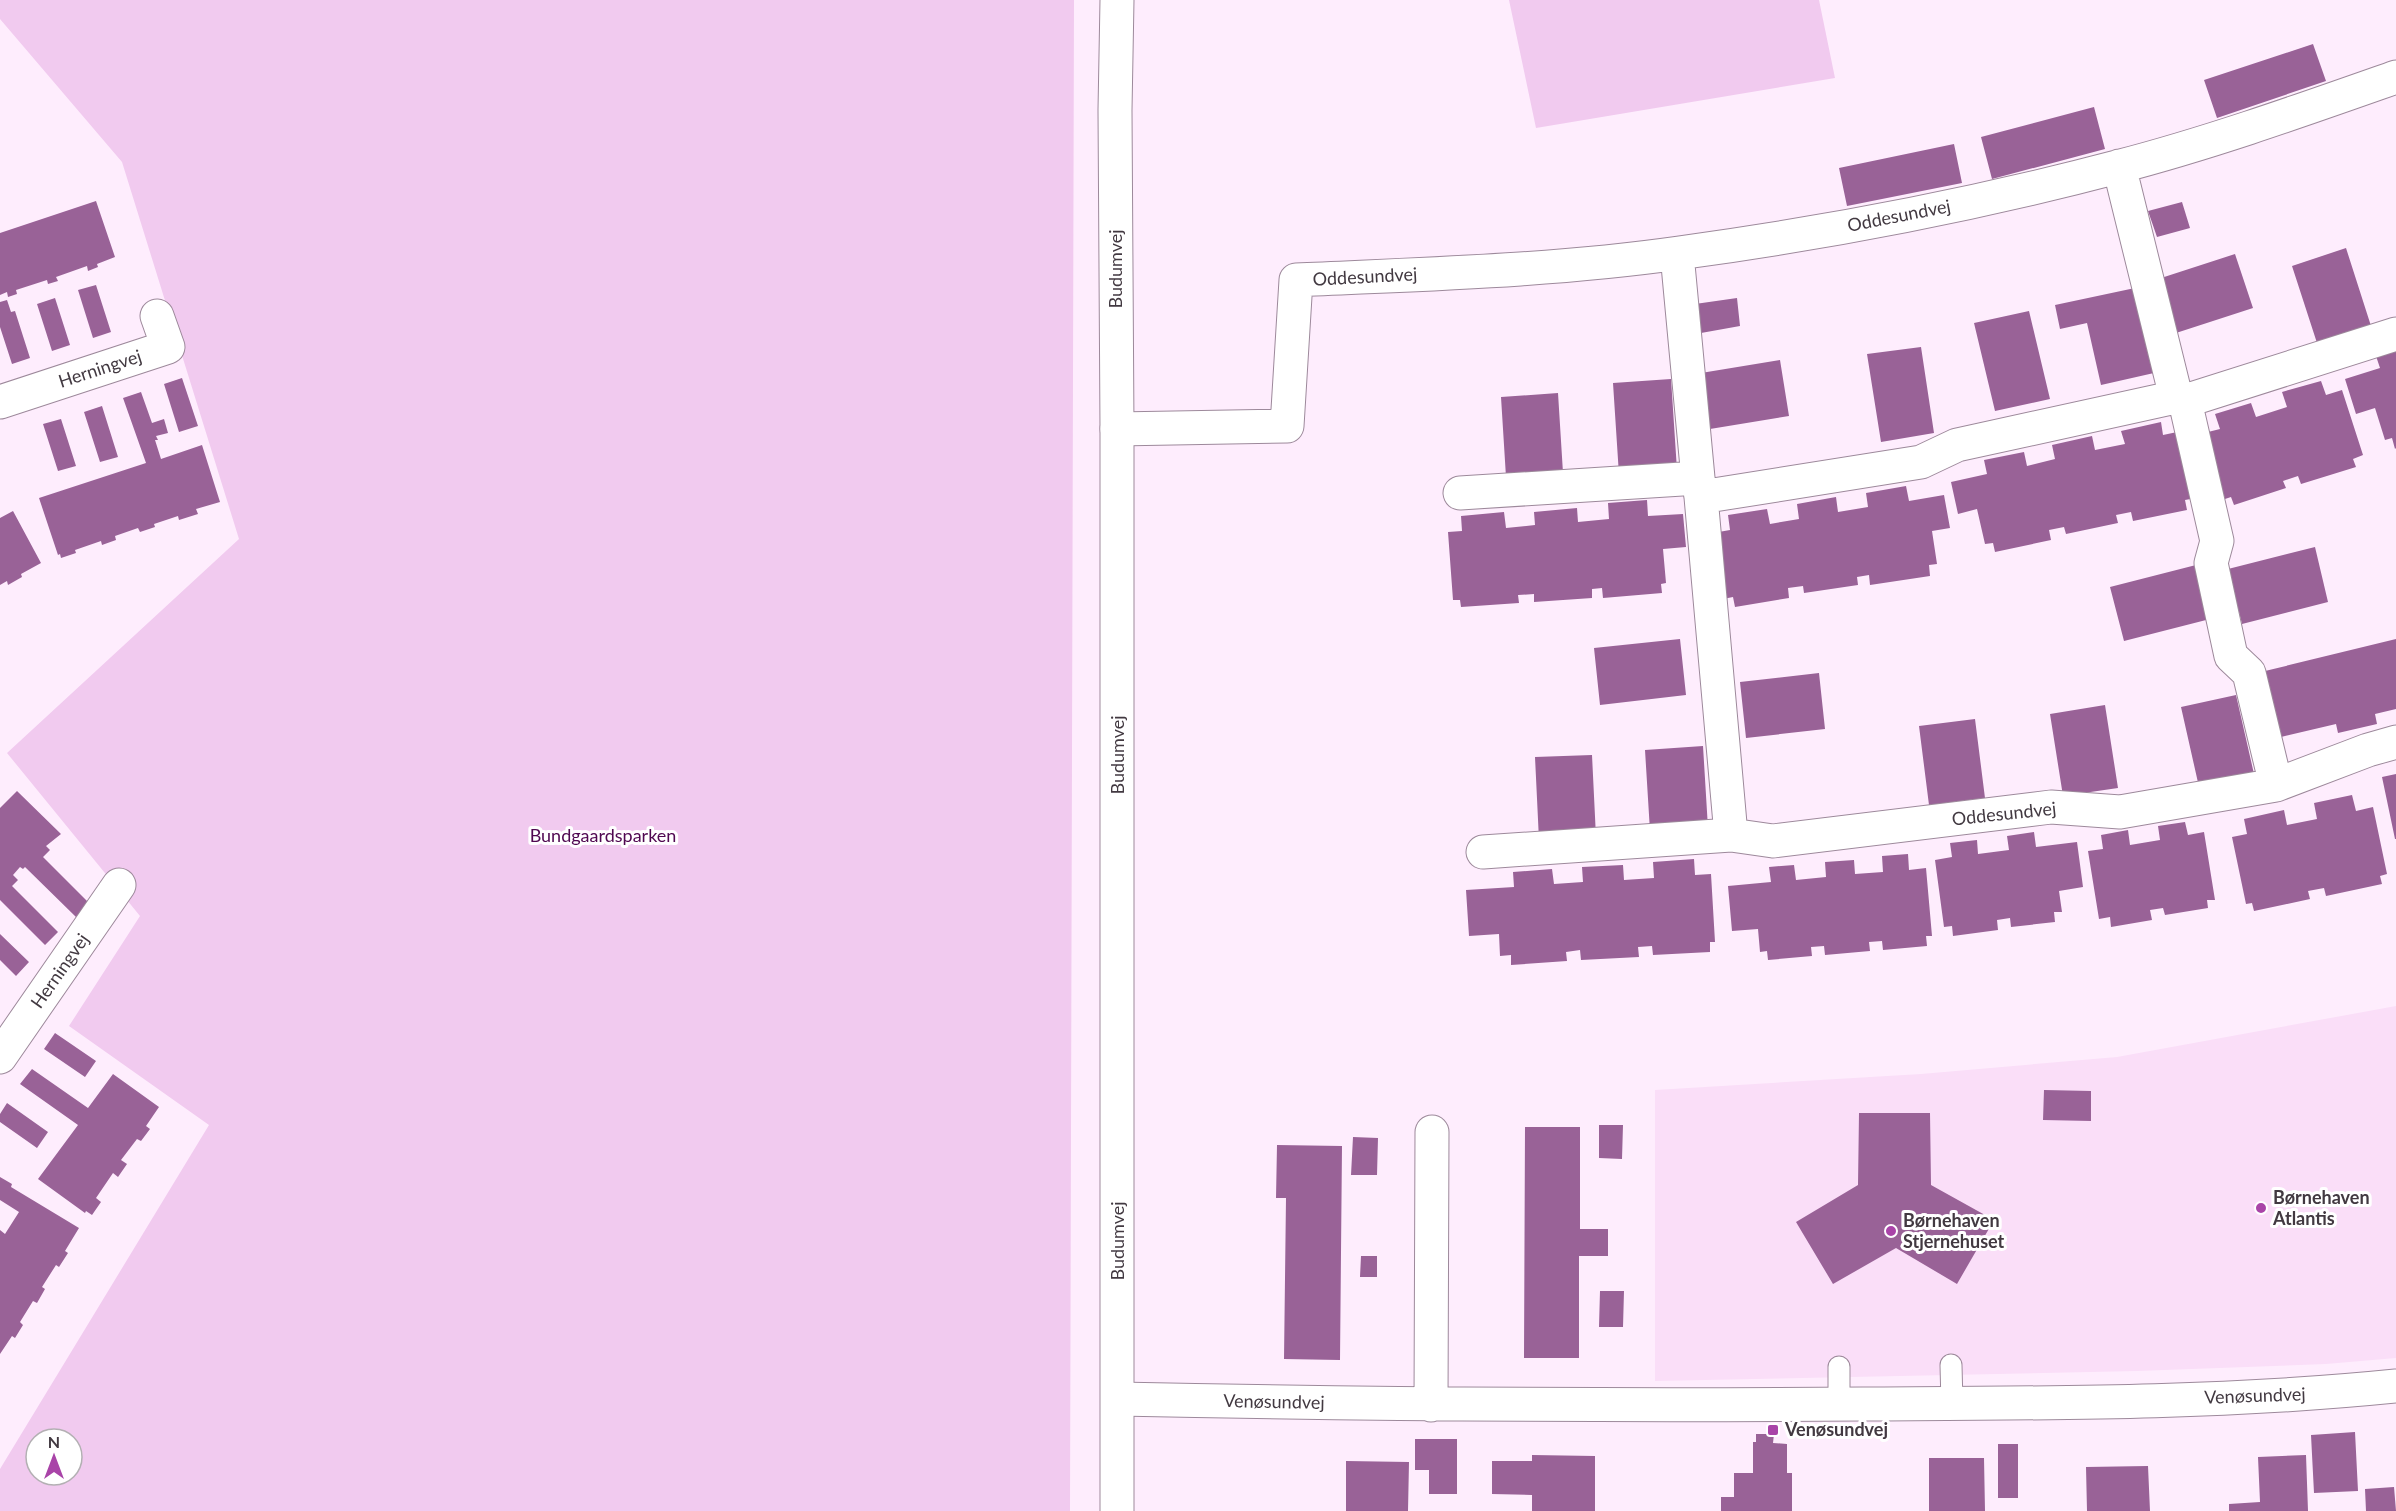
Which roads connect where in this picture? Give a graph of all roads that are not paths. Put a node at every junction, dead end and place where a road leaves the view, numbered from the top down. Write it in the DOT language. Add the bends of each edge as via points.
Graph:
graph roads {
  1 [pos="1117,0"];
  2 [pos="2396,76"];
  3 [pos="2119,166"];
  4 [pos="1677,254"];
  5 [pos="157,316"];
  6 [pos="2396,334"];
  7 [pos="2180,399"];
  8 [pos="0,402"];
  9 [pos="1118,429"];
  10 [pos="1700,488"];
  11 [pos="1460,493"];
  12 [pos="2396,742"];
  13 [pos="2276,785"];
  14 [pos="1731,835"];
  15 [pos="1483,852"];
  16 [pos="119,885"];
  17 [pos="0,1057"];
  18 [pos="1432,1132"];
  19 [pos="1951,1365"];
  20 [pos="1839,1367"];
  21 [pos="2396,1386"];
  22 [pos="1118,1399"];
  23 [pos="1839,1404"];
  24 [pos="1952,1404"];
  25 [pos="1431,1405"];
  26 [pos="1117,1511"];
  1 -- 9 [label="street, Budumvej"];
  2 -- 3 [label="street, Oddesundvej" via="2308,108"];
  3 -- 4 [label="street, Oddesundvej" via="1852,226"];
  3 -- 7 [label="street"];
  4 -- 9 [label="street, Oddesundvej" via="1544,267 1296,280 1287,426"];
  4 -- 10 [label="street"];
  5 -- 8 [label="street, Herningvej" via="168,347"];
  6 -- 7 [label="street"];
  7 -- 10 [label="street" via="1957,445 1920,462"];
  7 -- 13 [label="street" via="2217,541 2211,563 2231,656 2249,673"];
  9 -- 22 [label="street, Budumvej"];
  10 -- 11 [label="street"];
  10 -- 14 [label="street"];
  12 -- 13 [label="street, Oddesundvej"];
  13 -- 14 [label="street, Oddesundvej" via="2120,812 2051,807 1773,841"];
  14 -- 15 [label="street, Oddesundvej"];
  16 -- 17 [label="street, Herningvej"];
  18 -- 25 [label="street"];
  19 -- 24 [label="lane"];
  20 -- 23 [label="lane"];
  21 -- 24 [label="street, Venøsundvej" via="2311,1394 2115,1402"];
  22 -- 25 [label="street, Venøsundvej"];
  22 -- 26 [label="street, Budumvej"];
  23 -- 24 [label="street, Venøsundvej"];
  23 -- 25 [label="street, Venøsundvej"];
}
